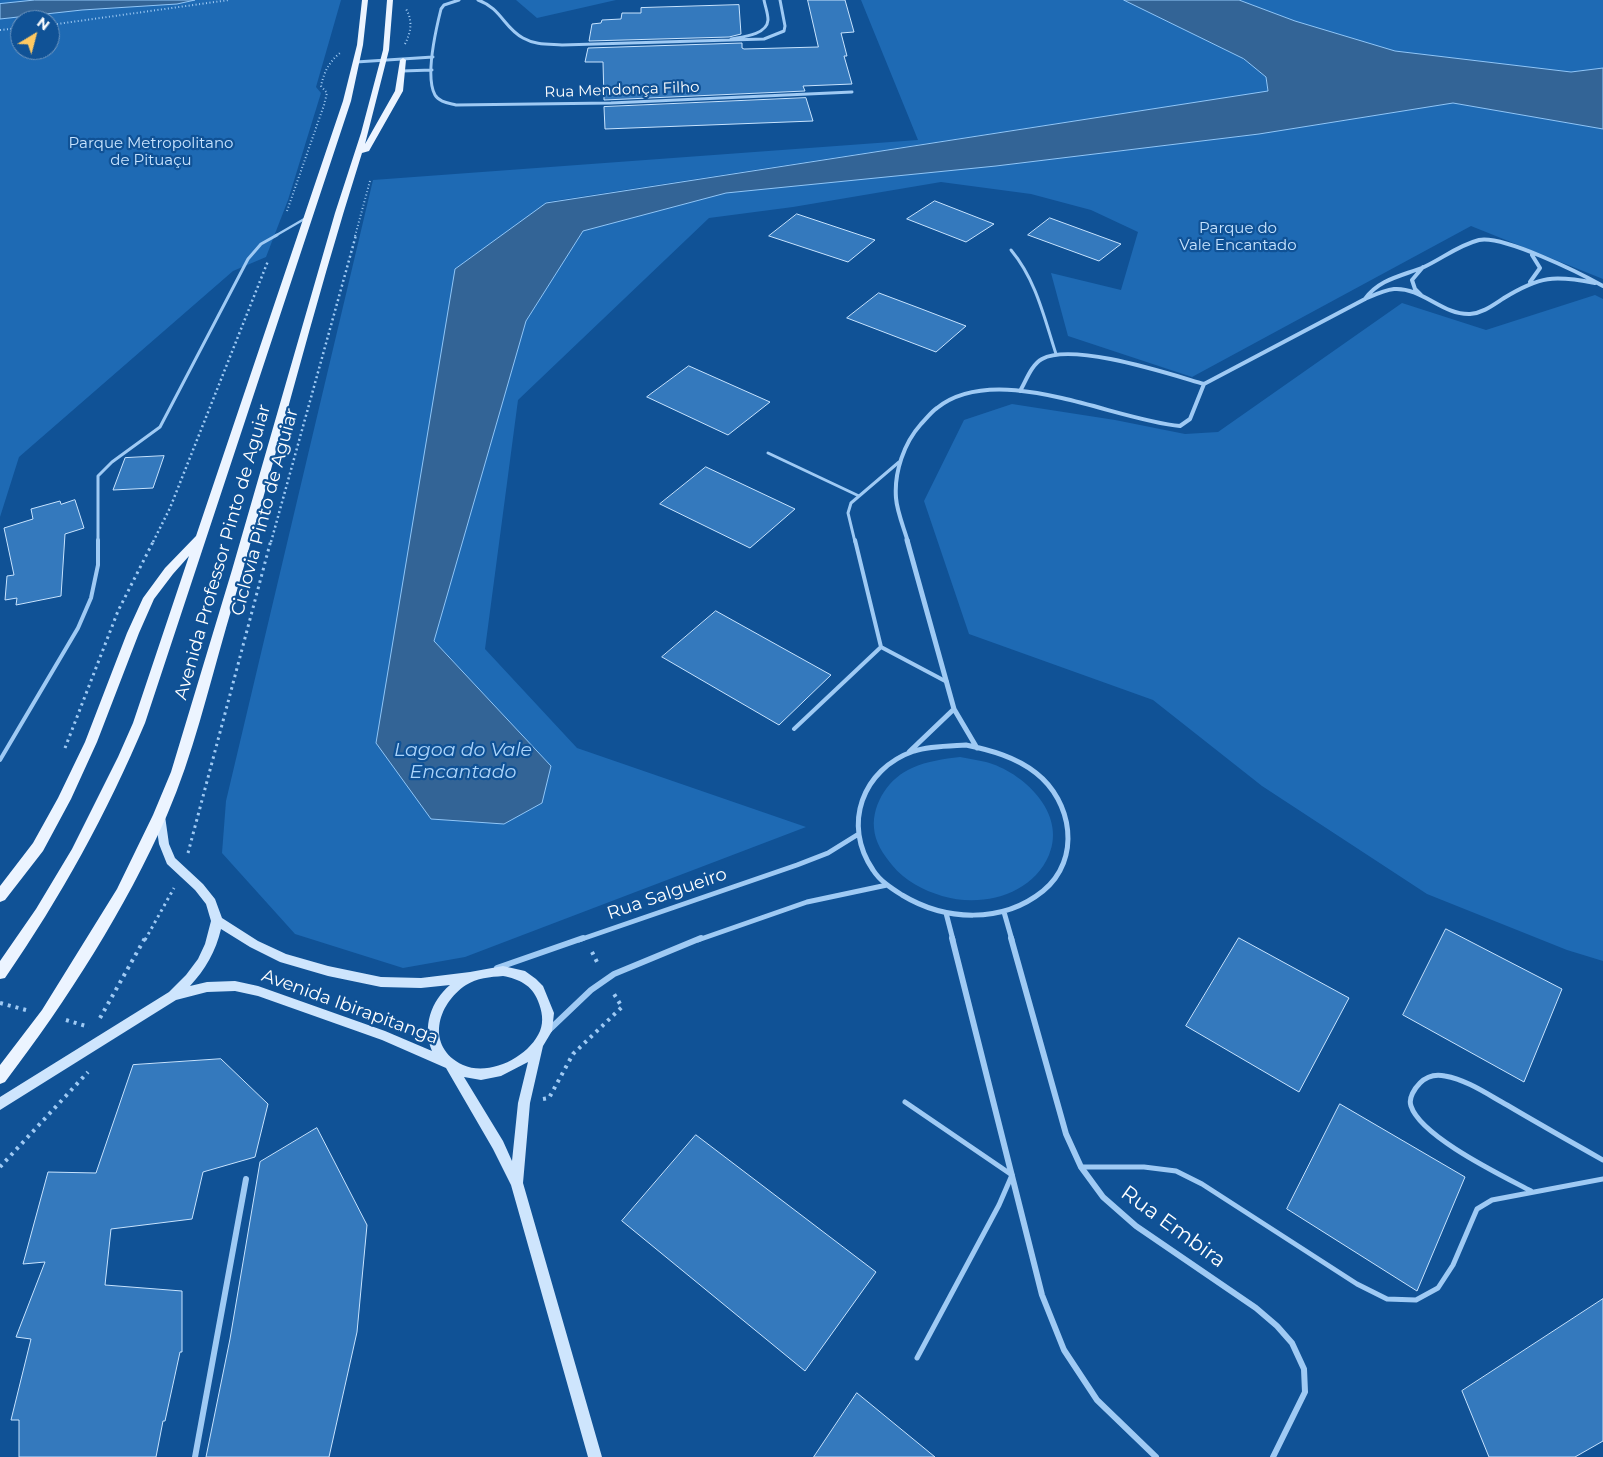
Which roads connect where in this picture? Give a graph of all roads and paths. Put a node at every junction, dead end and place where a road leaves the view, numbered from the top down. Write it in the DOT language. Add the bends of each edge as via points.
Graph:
graph roads {
  1 [pos="229,0"];
  2 [pos="364,0"];
  3 [pos="390,0"];
  4 [pos="459,0"];
  5 [pos="478,0"];
  6 [pos="764,0"];
  7 [pos="780,0"];
  8 [pos="406,8"];
  9 [pos="60,24"];
  10 [pos="721,41"];
  11 [pos="340,53"];
  12 [pos="433,57"];
  13 [pos="406,59"];
  14 [pos="384,60"];
  15 [pos="356,62"];
  16 [pos="432,70"];
  17 [pos="402,71"];
  18 [pos="852,92"];
  19 [pos="355,169"];
  20 [pos="371,175"];
  21 [pos="308,217"];
  22 [pos="278,234"];
  23 [pos="1011,250"];
  24 [pos="1532,255"];
  25 [pos="1423,267"];
  26 [pos="1530,282"];
  27 [pos="1595,283"];
  28 [pos="1603,286"];
  29 [pos="1424,298"];
  30 [pos="1365,299"];
  31 [pos="1056,354"];
  32 [pos="1204,384"];
  33 [pos="1020,391"];
  34 [pos="768,453"];
  35 [pos="899,462"];
  36 [pos="859,496"];
  37 [pos="202,535"];
  38 [pos="881,647"];
  39 [pos="948,682"];
  40 [pos="954,710"];
  41 [pos="794,729"];
  42 [pos="65,748"];
  43 [pos="976,748"];
  44 [pos="908,754"];
  45 [pos="0,760"];
  46 [pos="160,815"];
  47 [pos="857,835"];
  48 [pos="183,872"];
  49 [pos="886,885"];
  50 [pos="0,896"];
  51 [pos="1004,912"];
  52 [pos="946,913"];
  53 [pos="217,921"];
  54 [pos="585,938"];
  55 [pos="0,973"];
  56 [pos="477,975"];
  57 [pos="606,979"];
  58 [pos="173,996"];
  59 [pos="99,1020"];
  60 [pos="542,1039"];
  61 [pos="450,1065"];
  62 [pos="92,1068"];
  63 [pos="0,1077"];
  64 [pos="905,1102"];
  65 [pos="0,1104"];
  66 [pos="524,1104"];
  67 [pos="1603,1160"];
  68 [pos="0,1167"];
  69 [pos="1081,1167"];
  70 [pos="1012,1175"];
  71 [pos="1603,1178"];
  72 [pos="246,1179"];
  73 [pos="516,1184"];
  74 [pos="1531,1192"];
  75 [pos="917,1358"];
  76 [pos="195,1457"];
  77 [pos="595,1457"];
  78 [pos="1156,1457"];
  79 [pos="1273,1457"];
  1 -- 9 [label="path"];
  2 -- 15 [label="main road, Avenida Professor Pinto de Aguiar"];
  3 -- 14 [label="main road, Avenida Professor Pinto de Aguiar"];
  4 -- 12 [label="street, Rua Mendonça Filho" via="440,9"];
  5 -- 10 [label="street" via="493,5 519,35 532,42"];
  6 -- 10 [label="street" via="768,19 764,28 743,37"];
  7 -- 10 [label="street" via="785,26 780,34 749,41"];
  8 -- 13 [label="path" via="411,19 408,38 401,52 409,53"];
  11 -- 22 [label="path" via="324,73 321,86 327,93 324,105"];
  12 -- 13 [label="street"];
  12 -- 16 [label="street, Rua Mendonça Filho"];
  13 -- 14 [label="street"];
  13 -- 17 [label="main road"];
  14 -- 15 [label="street"];
  14 -- 19 [label="main road, Avenida Professor Pinto de Aguiar"];
  15 -- 21 [label="main road, Avenida Professor Pinto de Aguiar"];
  16 -- 17 [label="street"];
  16 -- 18 [label="street, Rua Mendonça Filho" via="431,80 438,98 470,106"];
  17 -- 19 [label="main road" via="399,91"];
  19 -- 46 [label="main road, Avenida Professor Pinto de Aguiar" via="339,213 196,712"];
  20 -- 48 [label="path, Ciclovia Pinto de Aguiar"];
  21 -- 22 [label="lane"];
  21 -- 37 [label="main road, Avenida Professor Pinto de Aguiar"];
  22 -- 42 [label="path" via="170,508 118,611"];
  22 -- 45 [label="lane" via="248,259 160,426 148,439 115,459 98,476 98,566 92,598 78,628"];
  23 -- 31 [label="lane" via="1022,262 1030,279"];
  24 -- 25 [label="street" via="1499,241 1480,240"];
  24 -- 26 [label="street" via="1540,268"];
  24 -- 27 [label="street"];
  25 -- 29 [label="street" via="1412,280"];
  25 -- 30 [label="street" via="1405,272 1372,289"];
  26 -- 27 [label="street" via="1557,276"];
  26 -- 29 [label="street" via="1491,306 1471,314 1447,310"];
  27 -- 28 [label="street"];
  29 -- 30 [label="street" via="1398,289"];
  30 -- 32 [label="street"];
  31 -- 32 [label="street" via="1090,356"];
  31 -- 33 [label="street" via="1036,364"];
  32 -- 33 [label="street" via="1190,419 1180,426"];
  33 -- 35 [label="street" via="972,392 938,407 924,419"];
  34 -- 36 [label="lane"];
  35 -- 36 [label="lane"];
  35 -- 39 [label="street" via="896,499"];
  36 -- 38 [label="lane" via="851,503 848,513"];
  37 -- 50 [label="main road" via="149,598 64,799 38,847"];
  37 -- 55 [label="main road, Avenida Professor Pinto de Aguiar" via="139,723 115,780 89,834 57,888"];
  38 -- 39 [label="lane"];
  38 -- 41 [label="lane"];
  39 -- 40 [label="street"];
  40 -- 43 [label="street"];
  40 -- 44 [label="street"];
  43 -- 44 [label="street" via="936,746"];
  43 -- 51 [label="street" via="994,751 1021,763 1044,780 1060,802 1069,825 1068,850 1060,873 1042,893"];
  44 -- 47 [label="street" via="884,768 866,787 857,810"];
  46 -- 48 [label="main road" via="164,844 171,861"];
  46 -- 63 [label="main road, Avenida Professor Pinto de Aguiar" via="97,936 47,1015"];
  47 -- 49 [label="street" via="872,870"];
  47 -- 54 [label="street, Rua Salgueiro" via="828,853 797,866"];
  48 -- 53 [label="main road" via="211,902"];
  48 -- 59 [label="path, Ciclovia Pinto de Aguiar"];
  49 -- 52 [label="street" via="908,900"];
  49 -- 57 [label="street" via="848,890 727,928"];
  51 -- 52 [label="street" via="981,916"];
  51 -- 69 [label="street, Rua Embira" via="1066,1134"];
  52 -- 70 [label="street"];
  53 -- 56 [label="main road, Avenida Ibirapitanga" via="284,958 328,971 381,982 421,983"];
  53 -- 58 [label="main road" via="213,941 196,974"];
  54 -- 56 [label="street, Rua Salgueiro"];
  54 -- 57 [label="path"];
  56 -- 60 [label="main road" via="503,971 536,985 546,1000 548,1018"];
  56 -- 61 [label="main road" via="457,985 436,1010 433,1040"];
  57 -- 60 [label="street"];
  57 -- 66 [label="path" via="622,1007 573,1054 549,1098"];
  58 -- 61 [label="main road, Avenida Ibirapitanga" via="207,987 234,986 258,991 385,1036"];
  58 -- 65 [label="main road, Avenida Ibirapitanga"];
  60 -- 61 [label="main road" via="515,1066 499,1072 465,1072"];
  60 -- 66 [label="main road, Avenida Ibirapitanga"];
  61 -- 73 [label="main road, Avenida Ibirapitanga" via="493,1136"];
  62 -- 68 [label="path"];
  64 -- 70 [label="lane"];
  66 -- 73 [label="main road, Avenida Ibirapitanga"];
  67 -- 74 [label="lane" via="1467,1084 1443,1075 1424,1078 1413,1090 1411,1106 1420,1122 1441,1139"];
  69 -- 74 [label="lane" via="1144,1167 1176,1171 1202,1184 1357,1284 1387,1299 1416,1300 1438,1288 1477,1209 1492,1200"];
  69 -- 79 [label="street, Rua Embira" via="1103,1197 1136,1226 1256,1308 1292,1343 1304,1369 1305,1392"];
  70 -- 75 [label="lane"];
  70 -- 78 [label="street" via="1042,1295 1064,1350 1097,1400"];
  71 -- 74 [label="lane"];
  72 -- 76 [label="street"];
  73 -- 77 [label="main road, Avenida Ibirapitanga"];
}
